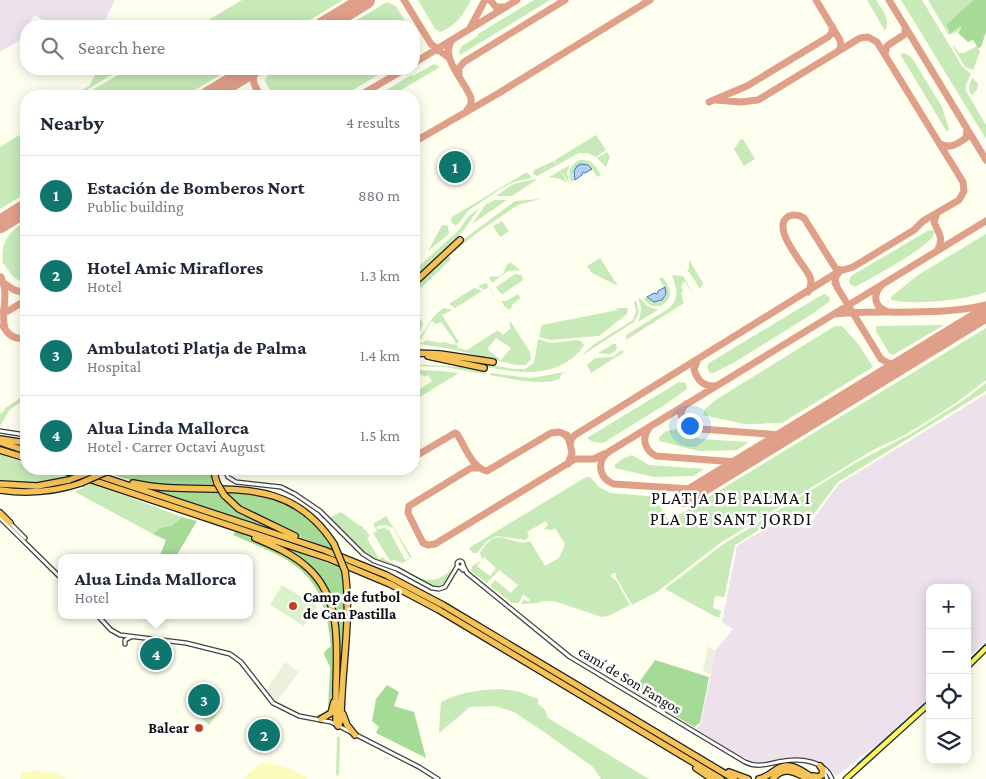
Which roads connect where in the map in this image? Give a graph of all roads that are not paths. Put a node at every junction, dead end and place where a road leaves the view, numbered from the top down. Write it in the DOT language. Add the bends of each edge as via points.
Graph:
graph roads {
  1 [pos="460,240"];
  2 [pos="420,278"];
  3 [pos="420,354"];
  4 [pos="420,355"];
  5 [pos="493,362"];
  6 [pos="484,368"];
  7 [pos="0,431"];
  8 [pos="20,434"];
  9 [pos="0,440"];
  10 [pos="20,442"];
  11 [pos="20,448"];
  12 [pos="0,450"];
  13 [pos="20,456"];
  14 [pos="76,475"];
  15 [pos="82,475"];
  16 [pos="98,475"];
  17 [pos="99,475"];
  18 [pos="214,475"];
  19 [pos="227,475"];
  20 [pos="110,479"];
  21 [pos="0,484"];
  22 [pos="2,491"];
  23 [pos="0,513"];
  24 [pos="0,518"];
  25 [pos="10,523"];
  26 [pos="238,528"];
  27 [pos="33,549"];
  28 [pos="324,550"];
  29 [pos="58,575"];
  30 [pos="101,619"];
  31 [pos="132,637"];
  32 [pos="125,644"];
  33 [pos="986,648"];
  34 [pos="971,663"];
  35 [pos="336,690"];
  36 [pos="341,697"];
  37 [pos="926,707"];
  38 [pos="321,719"];
  39 [pos="338,726"];
  40 [pos="355,735"];
  41 [pos="679,745"];
  42 [pos="673,750"];
  43 [pos="809,762"];
  44 [pos="820,766"];
  45 [pos="807,776"];
  46 [pos="438,779"];
  47 [pos="712,779"];
  48 [pos="721,779"];
  49 [pos="734,779"];
  50 [pos="748,779"];
  51 [pos="759,779"];
  52 [pos="773,779"];
  53 [pos="816,779"];
  54 [pos="827,779"];
  55 [pos="832,779"];
  56 [pos="844,779"];
  1 -- 2 [label="highway"];
  3 -- 5 [label="highway"];
  4 -- 6 [label="highway"];
  7 -- 8 [label="street"];
  9 -- 10 [label="highway"];
  9 -- 11 [label="highway"];
  12 -- 13 [label="highway"];
  14 -- 26 [label="highway"];
  15 -- 21 [label="highway, bridge" via="37,486"];
  16 -- 20 [label="highway"];
  17 -- 22 [label="highway, bridge" via="81,483 42,492"];
  18 -- 28 [label="highway, bridge" via="224,496 233,505"];
  19 -- 43 [label="street, camí de Son Fangos" via="234,481 281,487 295,494 320,511 363,554 434,589 444,587 461,565 570,656 745,762 758,766 788,760"];
  20 -- 28 [label="highway"];
  20 -- 36 [label="highway, bridge" via="159,488 265,493 301,509 320,525 334,544 345,571 347,598"];
  23 -- 25 [label="highway"];
  24 -- 27 [label="street"];
  25 -- 27 [label="street"];
  26 -- 35 [label="highway" via="292,555 319,581 335,619"];
  26 -- 42 [label="highway" via="346,565 403,590"];
  27 -- 29 [label="street"];
  28 -- 41 [label="highway" via="425,594"];
  30 -- 31 [label="street" via="116,634"];
  31 -- 32 [label="street" via="125,640"];
  31 -- 38 [label="street" via="184,643 235,657 273,703 299,716"];
  33 -- 34 [label="main road"];
  35 -- 38 [label="highway" via="332,712"];
  35 -- 39 [label="highway"];
  36 -- 39 [label="highway" via="341,722"];
  36 -- 40 [label="highway" via="345,719"];
  37 -- 56 [label="main road"];
  38 -- 39 [label="street"];
  39 -- 40 [label="street"];
  40 -- 46 [label="street"];
  41 -- 49 [label="highway"];
  41 -- 50 [label="highway"];
  42 -- 47 [label="highway"];
  42 -- 48 [label="highway"];
  43 -- 44 [label="street"];
  43 -- 55 [label="street" via="824,766"];
  44 -- 45 [label="highway" via="821,776"];
  44 -- 54 [label="street"];
  45 -- 51 [label="highway" via="795,767 785,766"];
  45 -- 52 [label="highway" via="787,770 779,772"];
  45 -- 53 [label="highway"];
}
